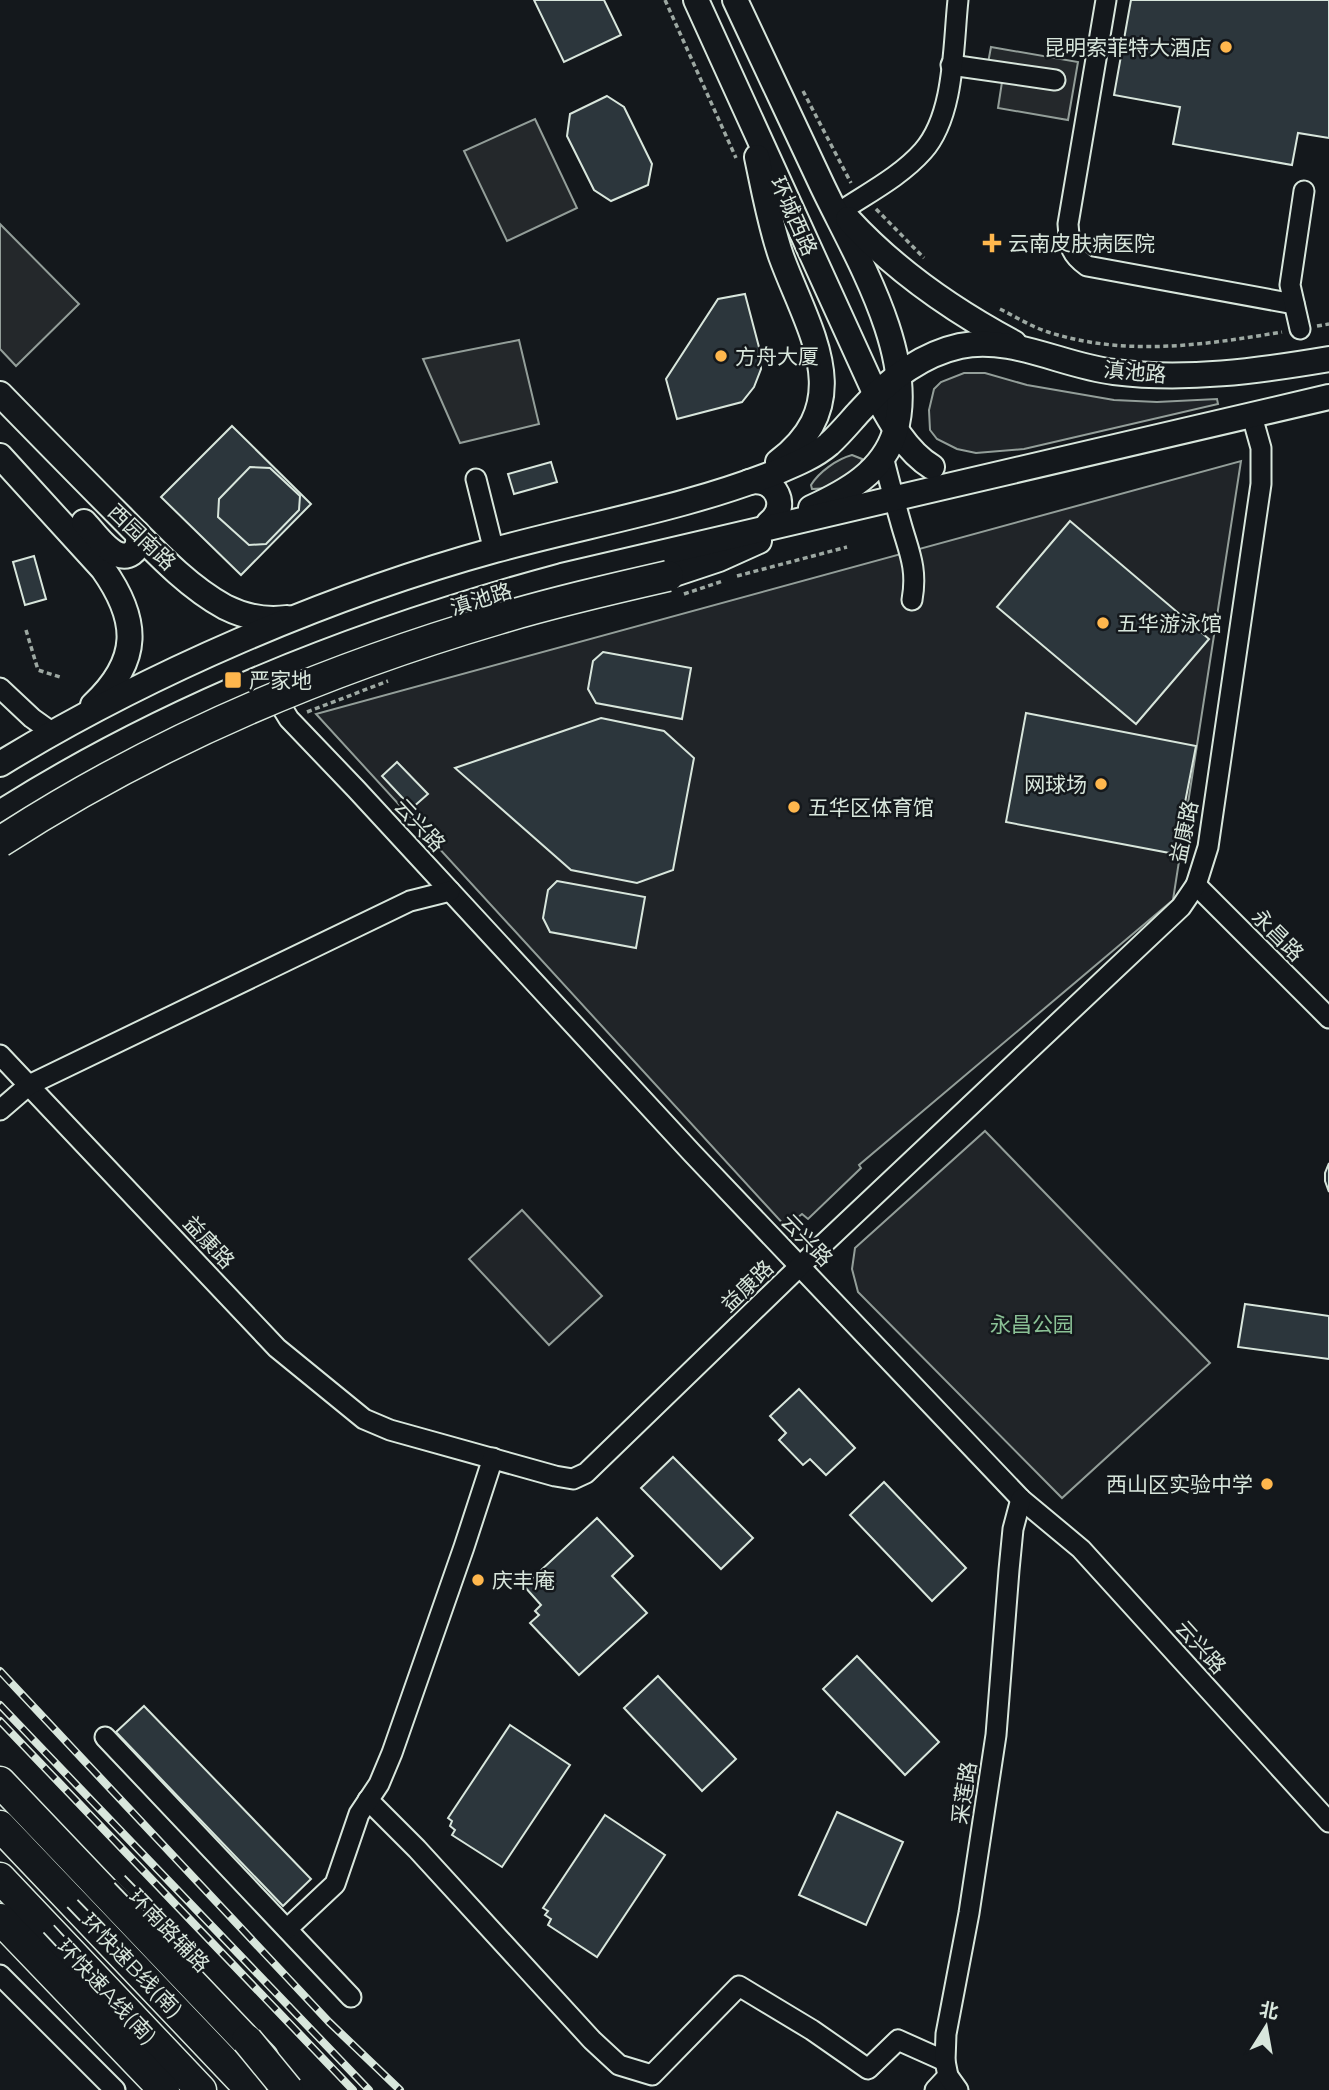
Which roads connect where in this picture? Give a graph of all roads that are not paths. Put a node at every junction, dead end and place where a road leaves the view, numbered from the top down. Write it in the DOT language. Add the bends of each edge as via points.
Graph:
graph roads {
  1 [pos="696,0"];
  2 [pos="735,0"];
  3 [pos="958,0"];
  4 [pos="1106,0"];
  5 [pos="951,65"];
  6 [pos="1055,80"];
  7 [pos="743,102"];
  8 [pos="824,188"];
  9 [pos="1304,191"];
  10 [pos="841,211"];
  11 [pos="1294,304"];
  12 [pos="1300,329"];
  13 [pos="945,351"];
  14 [pos="1051,359"];
  15 [pos="1329,359"];
  16 [pos="898,376"];
  17 [pos="0,394"];
  18 [pos="876,395"];
  19 [pos="1329,397"];
  20 [pos="1252,416"];
  21 [pos="896,429"];
  22 [pos="0,456"];
  23 [pos="883,456"];
  24 [pos="932,467"];
  25 [pos="994,475"];
  26 [pos="21,477"];
  27 [pos="476,479"];
  28 [pos="749,482"];
  29 [pos="708,495"];
  30 [pos="894,499"];
  31 [pos="838,503"];
  32 [pos="794,522"];
  33 [pos="768,523"];
  34 [pos="137,533"];
  35 [pos="494,551"];
  36 [pos="625,561"];
  37 [pos="674,586"];
  38 [pos="912,600"];
  39 [pos="315,612"];
  40 [pos="264,677"];
  41 [pos="0,688"];
  42 [pos="52,733"];
  43 [pos="0,764"];
  44 [pos="0,813"];
  45 [pos="0,842"];
  46 [pos="1196,885"];
  47 [pos="450,891"];
  48 [pos="1329,1018"];
  49 [pos="0,1055"];
  50 [pos="29,1085"];
  51 [pos="0,1110"];
  52 [pos="800,1266"];
  53 [pos="493,1458"];
  54 [pos="1021,1499"];
  55 [pos="104,1737"];
  56 [pos="0,1784"];
  57 [pos="368,1800"];
  58 [pos="1329,1822"];
  59 [pos="0,1826"];
  60 [pos="0,1833"];
  61 [pos="0,1870"];
  62 [pos="0,1878"];
  63 [pos="0,1919"];
  64 [pos="287,1929"];
  65 [pos="0,1975"];
  66 [pos="351,1997"];
  67 [pos="947,2079"];
  68 [pos="114,2090"];
  69 [pos="164,2090"];
  70 [pos="201,2090"];
  71 [pos="209,2090"];
  72 [pos="244,2090"];
  73 [pos="251,2090"];
  74 [pos="292,2090"];
  1 -- 7 [label="main road, 环城西路"];
  2 -- 8 [label="main road, 环城西路"];
  3 -- 5 [label="street"];
  4 -- 11 [label="street" via="1068,224 1074,257 1087,266"];
  5 -- 6 [label="street"];
  5 -- 10 [label="street" via="948,98 936,134 907,165"];
  7 -- 18 [label="main road, 环城西路"];
  7 -- 29 [label="main road" via="775,236 813,339 822,391 810,430 791,452"];
  8 -- 10 [label="main road"];
  8 -- 16 [label="main road, 环城西路" via="874,294"];
  9 -- 11 [label="street" via="1290,285"];
  10 -- 14 [label="main road" via="887,256 938,296 1002,336"];
  11 -- 12 [label="street"];
  13 -- 14 [label="main road, 滇池路" via="994,344"];
  13 -- 16 [label="main road, 滇池路"];
  13 -- 24 [label="main road, 滇池路" via="923,367 906,402 909,438"];
  14 -- 15 [label="main road, 滇池路" via="1110,372 1171,376"];
  16 -- 18 [label="main road, 滇池路"];
  16 -- 21 [label="main road, 环城西路"];
  17 -- 34 [label="main road, 西园南路"];
  18 -- 21 [label="main road, 环城西路"];
  18 -- 28 [label="main road, 滇池路" via="821,450"];
  19 -- 20 [label="main road"];
  20 -- 25 [label="main road"];
  20 -- 46 [label="street, 益康路" via="1261,448 1261,484 1208,847"];
  21 -- 23 [label="main road, 环城西路"];
  21 -- 24 [label="main road, 环城西路"];
  22 -- 26 [label="main road"];
  23 -- 30 [label="street"];
  23 -- 31 [label="main road, 环城西路"];
  24 -- 25 [label="main road" via="959,477"];
  25 -- 30 [label="main road"];
  26 -- 34 [label="main road" via="67,504 116,554 127,555 136,549"];
  26 -- 42 [label="main road" via="103,569 121,598 130,625 126,662 113,684 93,705"];
  27 -- 35 [label="street"];
  28 -- 29 [label="main road, 滇池路"];
  28 -- 33 [label="main road" via="771,485 779,497 778,512"];
  29 -- 35 [label="main road, 滇池路"];
  30 -- 31 [label="main road"];
  30 -- 38 [label="street" via="913,558 916,582"];
  31 -- 32 [label="main road"];
  31 -- 33 [label="main road, 环城西路"];
  31 -- 37 [label="main road"];
  32 -- 36 [label="main road, 滇池路"];
  32 -- 37 [label="main road"];
  33 -- 36 [label="main road, 环城西路"];
  34 -- 39 [label="main road, 西园南路" via="192,584 237,612 268,619"];
  35 -- 39 [label="main road, 滇池路"];
  36 -- 40 [label="main road, 滇池路" via="435,614"];
  37 -- 45 [label="highway, bridge" via="568,599 400,650 230,719 120,771"];
  39 -- 42 [label="main road, 滇池路" via="176,671"];
  40 -- 44 [label="main road, 滇池路" via="121,744"];
  40 -- 47 [label="street, 云兴路" via="289,719"];
  41 -- 42 [label="street"];
  42 -- 43 [label="main road, 滇池路"];
  46 -- 48 [label="street, 永昌路"];
  46 -- 52 [label="street, 益康路" via="1181,907"];
  47 -- 50 [label="street" via="410,901"];
  47 -- 52 [label="street, 云兴路"];
  49 -- 50 [label="street, 益康路"];
  50 -- 51 [label="street"];
  50 -- 53 [label="street, 益康路" via="277,1348 364,1419"];
  52 -- 53 [label="street, 益康路" via="586,1473 573,1479"];
  52 -- 54 [label="street, 云兴路"];
  53 -- 57 [label="street" via="392,1753"];
  54 -- 58 [label="street, 云兴路" via="1081,1549"];
  54 -- 67 [label="street, 采莲路" via="1012,1543 996,1735 946,2034"];
  55 -- 64 [label="street"];
  56 -- 74 [label="street, 二环南路辅路"];
  56 -- 74 [label="highway, bridge"];
  57 -- 64 [label="street" via="335,1884"];
  57 -- 67 [label="street" via="620,2064 652,2075 739,1986 868,2069 898,2040"];
  59 -- 73 [label="highway, 二环快速B线(南)"];
  60 -- 72 [label="main road"];
  61 -- 71 [label="main road"];
  62 -- 70 [label="highway, 二环快速A线(南)"];
  63 -- 69 [label="highway"];
  64 -- 66 [label="street"];
  65 -- 68 [label="street"];
}
